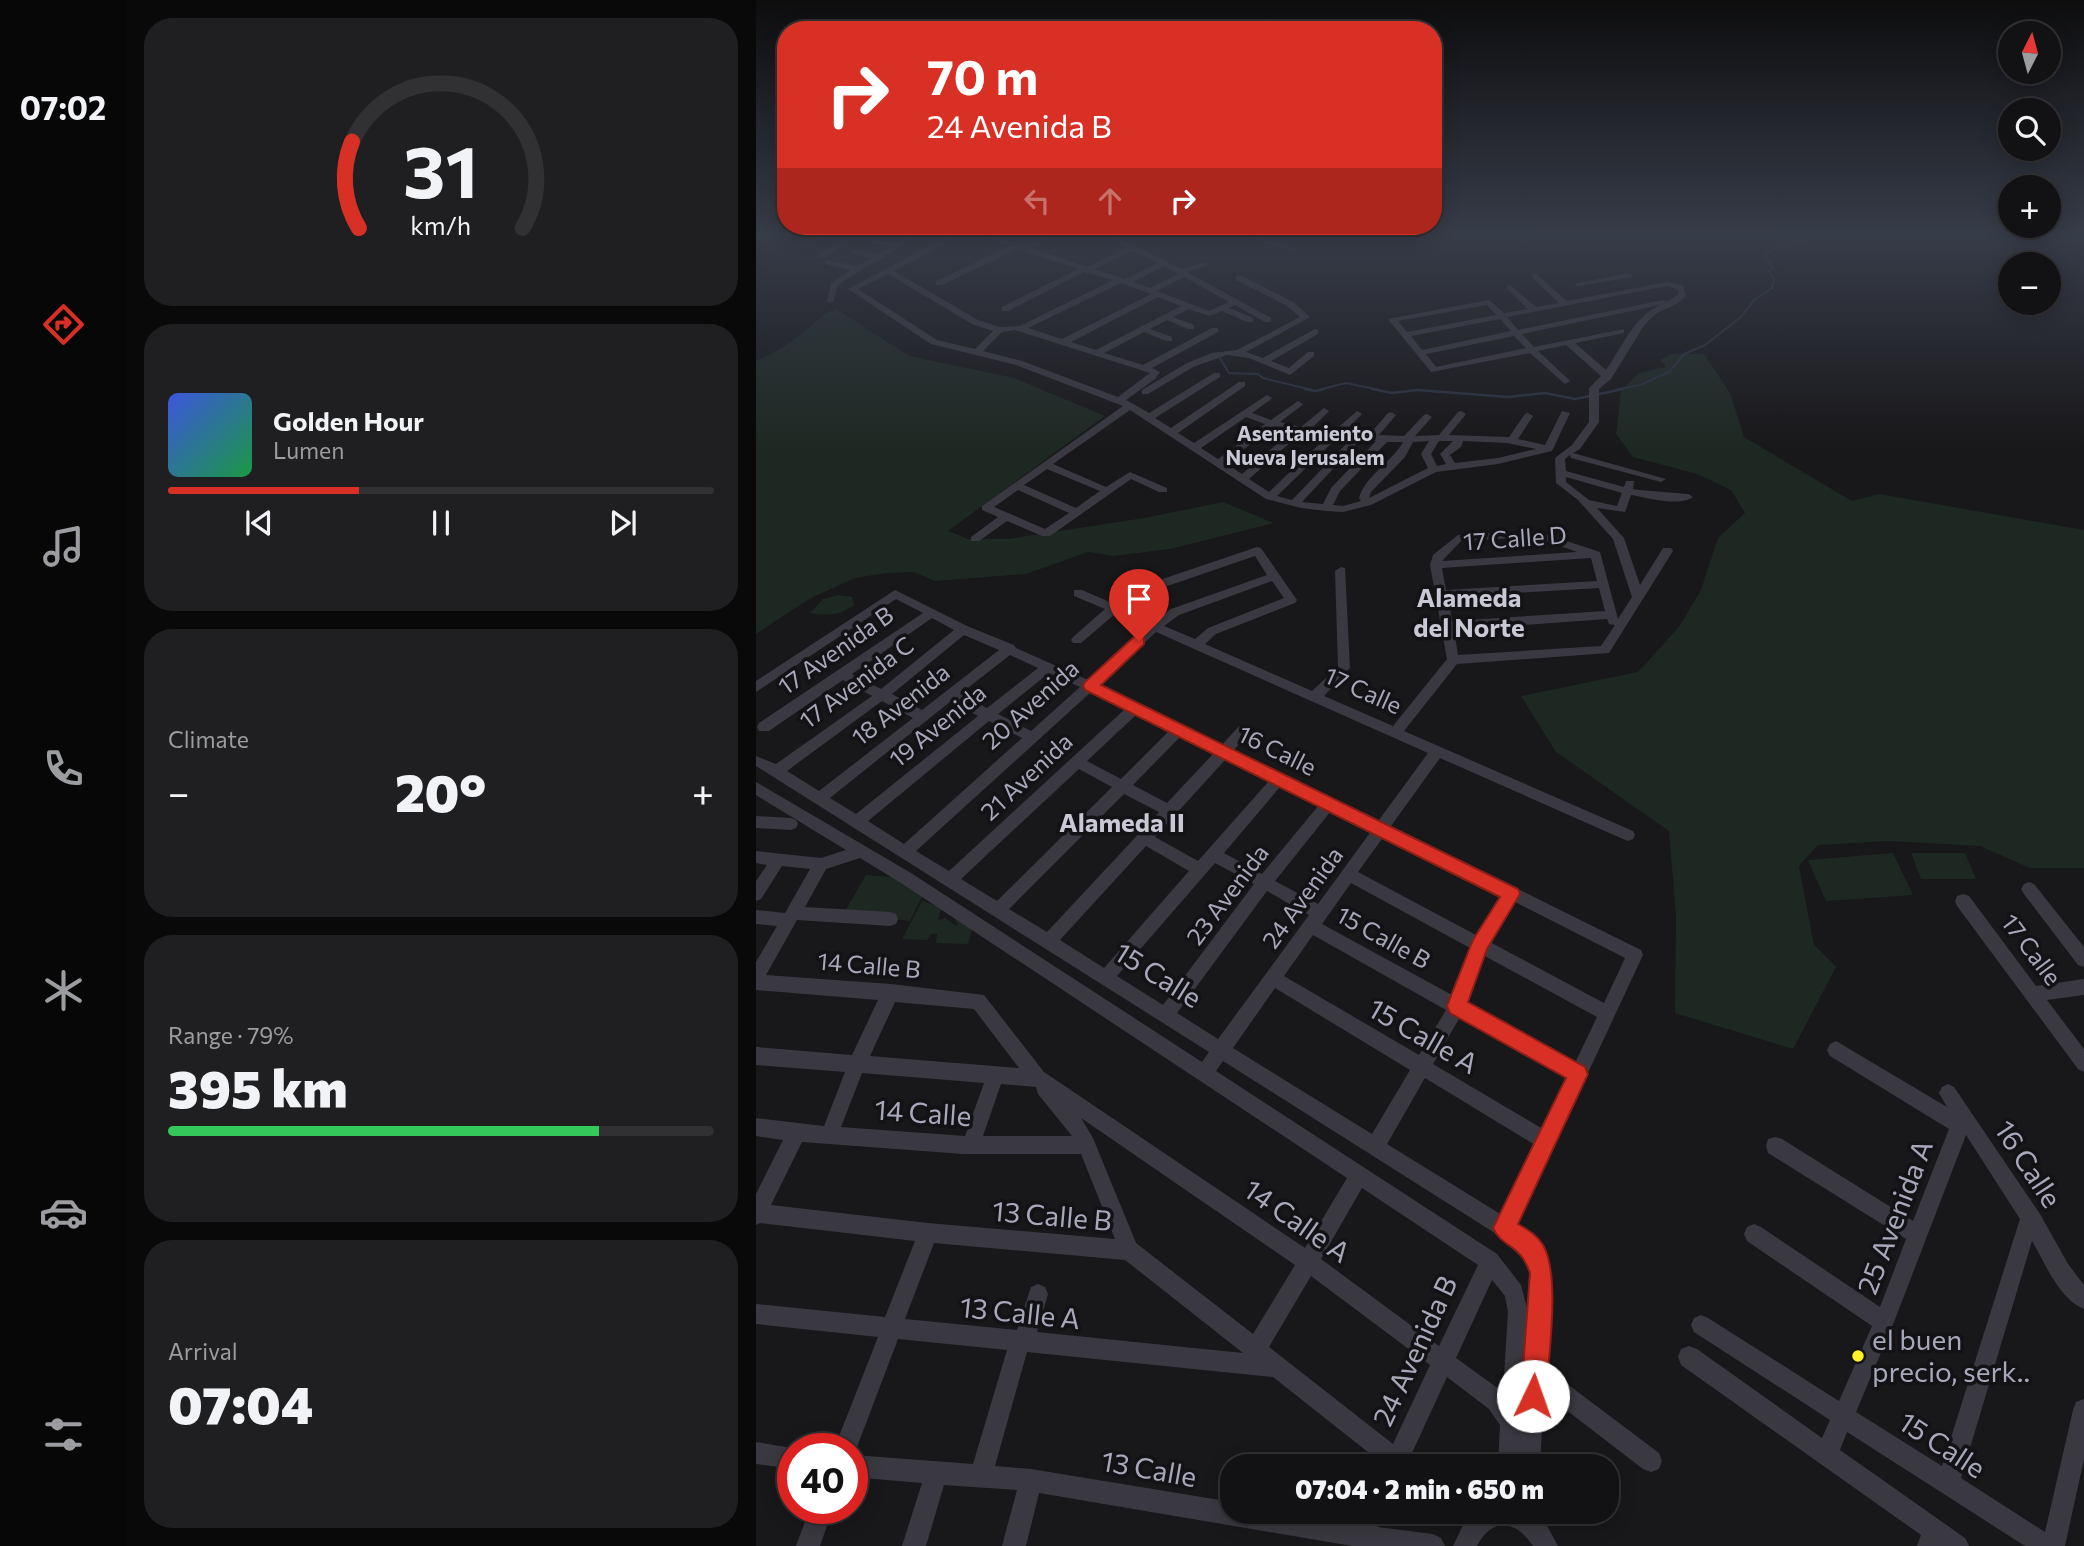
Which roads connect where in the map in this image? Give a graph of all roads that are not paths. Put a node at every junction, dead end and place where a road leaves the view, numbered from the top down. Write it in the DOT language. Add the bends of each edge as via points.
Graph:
graph roads {
  1 [pos="877,305"];
  2 [pos="947,305"];
  3 [pos="1013,305"];
  4 [pos="1071,305"];
  5 [pos="1132,305"];
  6 [pos="1182,305"];
  7 [pos="1194,305"];
  8 [pos="1230,305"];
  9 [pos="1262,305"];
  10 [pos="1471,305"];
  11 [pos="1492,305"];
  12 [pos="1529,305"];
  13 [pos="1559,305"];
  14 [pos="1596,305"];
  15 [pos="1648,305"];
  16 [pos="1670,305"];
  17 [pos="1269,306"];
  18 [pos="1223,309"];
  19 [pos="1534,310"];
  20 [pos="1015,315"];
  21 [pos="1605,315"];
  22 [pos="1502,316"];
  23 [pos="1166,317"];
  24 [pos="1250,320"];
  25 [pos="1268,320"];
  26 [pos="1023,323"];
  27 [pos="1191,327"];
  28 [pos="1143,329"];
  29 [pos="999,330"];
  30 [pos="1216,330"];
  31 [pos="1315,332"];
  32 [pos="1518,333"];
  33 [pos="1404,335"];
  34 [pos="1601,335"];
  35 [pos="1169,339"];
  36 [pos="1568,342"];
  37 [pos="1062,343"];
  38 [pos="1532,350"];
  39 [pos="977,352"];
  40 [pos="1622,352"];
  41 [pos="1238,353"];
  42 [pos="1095,354"];
  43 [pos="1311,354"];
  44 [pos="1418,354"];
  45 [pos="1262,362"];
  46 [pos="1145,368"];
  47 [pos="1217,375"];
  48 [pos="1608,377"];
  49 [pos="1565,381"];
  50 [pos="1242,384"];
  51 [pos="1267,398"];
  52 [pos="1124,403"];
  53 [pos="1298,404"];
  54 [pos="1324,411"];
  55 [pos="1244,413"];
  56 [pos="1564,413"];
  57 [pos="1357,414"];
  58 [pos="1461,414"];
  59 [pos="1391,415"];
  60 [pos="1528,416"];
  61 [pos="1427,417"];
  62 [pos="1148,418"];
  63 [pos="1273,424"];
  64 [pos="1301,430"];
  65 [pos="1171,433"];
  66 [pos="1334,434"];
  67 [pos="1366,436"];
  68 [pos="1385,438"];
  69 [pos="1408,438"];
  70 [pos="1439,438"];
  71 [pos="1458,438"];
  72 [pos="1581,438"];
  73 [pos="1507,441"];
  74 [pos="1194,447"];
  75 [pos="1548,449"];
  76 [pos="1478,451"];
  77 [pos="1575,456"];
  78 [pos="1498,461"];
  79 [pos="1218,464"];
  80 [pos="1046,465"];
  81 [pos="1452,466"];
  82 [pos="1561,467"];
  83 [pos="1434,469"];
  84 [pos="1633,473"];
  85 [pos="1661,479"];
  86 [pos="1243,480"];
  87 [pos="1017,486"];
  88 [pos="1105,490"];
  89 [pos="1163,490"];
  90 [pos="1628,490"];
  91 [pos="1270,497"];
  92 [pos="1688,497"];
  93 [pos="1586,502"];
  94 [pos="1295,503"];
  95 [pos="1367,503"];
  96 [pos="1326,508"];
  97 [pos="1075,512"];
  98 [pos="1005,517"];
  99 [pos="975,539"];
  100 [pos="1667,551"];
  101 [pos="1596,555"];
  102 [pos="1436,565"];
  103 [pos="1340,571"];
  104 [pos="1275,576"];
  105 [pos="1604,584"];
  106 [pos="1078,593"];
  107 [pos="1441,594"];
  108 [pos="1639,598"];
  109 [pos="1114,608"];
  110 [pos="933,612"];
  111 [pos="1612,615"];
  112 [pos="1447,625"];
  113 [pos="1156,626"];
  114 [pos="964,629"];
  115 [pos="1616,633"];
  116 [pos="1077,640"];
  117 [pos="1197,644"];
  118 [pos="1010,648"];
  119 [pos="1452,660"];
  120 [pos="1049,666"];
  121 [pos="842,674"];
  122 [pos="1090,686"];
  123 [pos="756,687"];
  124 [pos="950,695"];
  125 [pos="882,696"];
  126 [pos="1315,696"];
  127 [pos="1135,708"];
  128 [pos="989,715"];
  129 [pos="923,717"];
  130 [pos="764,727"];
  131 [pos="1179,730"];
  132 [pos="1244,730"];
  133 [pos="1396,732"];
  134 [pos="1033,737"];
  135 [pos="1438,750"];
  136 [pos="1223,752"];
  137 [pos="756,761"];
  138 [pos="1078,762"];
  139 [pos="777,771"];
  140 [pos="1278,780"];
  141 [pos="1122,786"];
  142 [pos="756,788"];
  143 [pos="820,798"];
  144 [pos="1329,803"];
  145 [pos="1168,811"];
  146 [pos="857,821"];
  147 [pos="756,822"];
  148 [pos="791,824"];
  149 [pos="1382,828"];
  150 [pos="1628,835"];
  151 [pos="1144,838"];
  152 [pos="860,852"];
  153 [pos="905,852"];
  154 [pos="1213,854"];
  155 [pos="756,857"];
  156 [pos="778,860"];
  157 [pos="821,864"];
  158 [pos="1200,869"];
  159 [pos="1348,874"];
  160 [pos="950,880"];
  161 [pos="1264,883"];
  162 [pos="2029,889"];
  163 [pos="756,894"];
  164 [pos="1512,894"];
  165 [pos="1963,901"];
  166 [pos="998,910"];
  167 [pos="792,916"];
  168 [pos="756,917"];
  169 [pos="890,919"];
  170 [pos="1315,920"];
  171 [pos="1048,942"];
  172 [pos="1479,946"];
  173 [pos="2084,960"];
  174 [pos="1105,978"];
  175 [pos="1273,978"];
  176 [pos="756,980"];
  177 [pos="2084,988"];
  178 [pos="891,992"];
  179 [pos="2033,994"];
  180 [pos="978,1001"];
  181 [pos="1457,1006"];
  182 [pos="1607,1014"];
  183 [pos="1166,1016"];
  184 [pos="1222,1049"];
  185 [pos="1836,1050"];
  186 [pos="756,1056"];
  187 [pos="858,1062"];
  188 [pos="2084,1063"];
  189 [pos="1422,1067"];
  190 [pos="1205,1072"];
  191 [pos="996,1074"];
  192 [pos="1578,1074"];
  193 [pos="1038,1078"];
  194 [pos="1948,1093"];
  195 [pos="1962,1120"];
  196 [pos="756,1127"];
  197 [pos="797,1132"];
  198 [pos="829,1135"];
  199 [pos="1546,1141"];
  200 [pos="971,1144"];
  201 [pos="1086,1146"];
  202 [pos="1775,1146"];
  203 [pos="1375,1147"];
  204 [pos="1359,1176"];
  205 [pos="756,1214"];
  206 [pos="2033,1221"];
  207 [pos="1504,1228"];
  208 [pos="928,1233"];
  209 [pos="1754,1234"];
  210 [pos="1918,1235"];
  211 [pos="1129,1250"];
  212 [pos="1309,1263"];
  213 [pos="1497,1269"];
  214 [pos="1038,1294"];
  215 [pos="2084,1299"];
  216 [pos="756,1314"];
  217 [pos="1885,1322"];
  218 [pos="1701,1325"];
  219 [pos="891,1328"];
  220 [pos="1022,1341"];
  221 [pos="1256,1349"];
  222 [pos="1689,1357"];
  223 [pos="1443,1361"];
  224 [pos="1278,1367"];
  225 [pos="1535,1373"];
  226 [pos="2084,1410"];
  227 [pos="1844,1417"];
  228 [pos="1513,1424"];
  229 [pos="851,1433"];
  230 [pos="756,1453"];
  231 [pos="1383,1454"];
  232 [pos="1400,1454"];
  233 [pos="1510,1454"];
  234 [pos="1530,1454"];
  235 [pos="1826,1455"];
  236 [pos="777,1456"];
  237 [pos="1651,1461"];
  238 [pos="868,1467"];
  239 [pos="937,1471"];
  240 [pos="981,1475"];
  241 [pos="1031,1480"];
  242 [pos="1948,1483"];
  243 [pos="816,1524"];
  244 [pos="1368,1524"];
  245 [pos="1478,1524"];
  246 [pos="1529,1524"];
  247 [pos="1362,1536"];
  248 [pos="1931,1539"];
  249 [pos="808,1546"];
  250 [pos="914,1546"];
  251 [pos="1014,1546"];
  252 [pos="1433,1546"];
  253 [pos="1465,1546"];
  254 [pos="1546,1546"];
  255 [pos="1957,1546"];
  256 [pos="2046,1546"];
  257 [pos="2053,1546"];
  1 -- 39 [label="street" via="934,342"];
  2 -- 29 [label="street"];
  3 -- 20 [label="street" via="1005,309"];
  4 -- 26 [label="street"];
  5 -- 37 [label="street"];
  6 -- 23 [label="street"];
  7 -- 18 [label="street" via="1209,314"];
  8 -- 18 [label="street"];
  9 -- 17 [label="street"];
  10 -- 33 [label="street" via="1392,319"];
  11 -- 22 [label="street"];
  12 -- 19 [label="street"];
  13 -- 19 [label="street"];
  14 -- 21 [label="street"];
  15 -- 21 [label="street"];
  16 -- 40 [label="street" via="1651,313"];
  17 -- 25 [label="street"];
  17 -- 41 [label="street" via="1306,317"];
  18 -- 24 [label="street"];
  19 -- 22 [label="street"];
  21 -- 32 [label="street"];
  21 -- 34 [label="street" via="1621,331"];
  22 -- 32 [label="street"];
  22 -- 33 [label="street"];
  23 -- 27 [label="street"];
  23 -- 28 [label="street"];
  26 -- 29 [label="street"];
  26 -- 37 [label="street"];
  28 -- 35 [label="street"];
  28 -- 42 [label="street"];
  29 -- 39 [label="street"];
  30 -- 46 [label="street"];
  31 -- 45 [label="street"];
  32 -- 38 [label="street"];
  32 -- 44 [label="street"];
  33 -- 44 [label="street"];
  34 -- 36 [label="street"];
  34 -- 40 [label="street"];
  36 -- 38 [label="street"];
  36 -- 48 [label="street"];
  37 -- 42 [label="street"];
  38 -- 44 [label="street" via="1434,370"];
  38 -- 49 [label="street"];
  39 -- 52 [label="street" via="1027,365"];
  40 -- 48 [label="street"];
  41 -- 45 [label="street"];
  41 -- 52 [label="street" via="1214,355"];
  42 -- 46 [label="street"];
  43 -- 45 [label="street" via="1290,372"];
  46 -- 52 [label="street" via="1155,375"];
  47 -- 62 [label="street"];
  48 -- 72 [label="street" via="1594,394 1594,422"];
  50 -- 65 [label="street"];
  51 -- 55 [label="street"];
  52 -- 62 [label="street"];
  52 -- 80 [label="street"];
  53 -- 63 [label="street"];
  54 -- 64 [label="street"];
  55 -- 63 [label="street"];
  55 -- 74 [label="street"];
  56 -- 75 [label="street"];
  57 -- 66 [label="street"];
  58 -- 70 [label="street"];
  59 -- 67 [label="street"];
  60 -- 73 [label="street"];
  61 -- 69 [label="street"];
  62 -- 65 [label="street"];
  63 -- 64 [label="street"];
  63 -- 79 [label="street"];
  64 -- 66 [label="street"];
  64 -- 86 [label="street"];
  65 -- 74 [label="street"];
  66 -- 67 [label="street"];
  66 -- 91 [label="street"];
  67 -- 68 [label="street"];
  67 -- 94 [label="street"];
  68 -- 69 [label="street"];
  68 -- 96 [label="street" via="1335,490"];
  69 -- 70 [label="street"];
  69 -- 95 [label="street" via="1401,455 1366,491"];
  70 -- 71 [label="street"];
  70 -- 83 [label="street" via="1426,454"];
  71 -- 76 [label="street"];
  71 -- 81 [label="street" via="1445,454"];
  72 -- 77 [label="street" via="1587,439"];
  72 -- 82 [label="street"];
  73 -- 75 [label="street"];
  73 -- 76 [label="street"];
  73 -- 78 [label="street"];
  74 -- 79 [label="street"];
  75 -- 78 [label="street"];
  76 -- 78 [label="street"];
  76 -- 81 [label="street"];
  77 -- 82 [label="street"];
  77 -- 84 [label="street"];
  79 -- 86 [label="street"];
  80 -- 87 [label="street"];
  80 -- 88 [label="street"];
  81 -- 83 [label="street"];
  82 -- 90 [label="street"];
  82 -- 93 [label="street" via="1561,482"];
  83 -- 95 [label="street"];
  84 -- 85 [label="street"];
  84 -- 90 [label="street"];
  86 -- 91 [label="street"];
  87 -- 97 [label="street"];
  87 -- 98 [label="street" via="986,508"];
  88 -- 89 [label="street" via="1130,475"];
  88 -- 97 [label="street"];
  90 -- 92 [label="street" via="1663,499"];
  90 -- 93 [label="street" via="1621,510"];
  91 -- 94 [label="street"];
  93 -- 108 [label="street" via="1618,538"];
  94 -- 96 [label="street"];
  95 -- 96 [label="street"];
  97 -- 98 [label="street" via="1046,534"];
  98 -- 99 [label="street"];
  100 -- 108 [label="street"];
  101 -- 102 [label="street, 17 Calle D"];
  101 -- 102 [label="street" via="1536,534 1458,538 1437,558"];
  101 -- 105 [label="street"];
  102 -- 107 [label="street"];
  103 -- 126 [label="street" via="1344,668"];
  104 -- 109 [label="street" via="1257,551 1140,591"];
  104 -- 113 [label="street, 20 Avenida" via="1175,612"];
  104 -- 117 [label="street" via="1291,600 1212,631"];
  105 -- 107 [label="street"];
  105 -- 111 [label="street"];
  106 -- 109 [label="street, 17 Calle"];
  107 -- 112 [label="street"];
  108 -- 115 [label="street"];
  109 -- 113 [label="street, 17 Calle"];
  109 -- 116 [label="street"];
  110 -- 114 [label="street, 16 Calle"];
  110 -- 121 [label="street, 17 Avenida B"];
  110 -- 123 [label="street, 16 Calle" via="895,594"];
  111 -- 112 [label="street"];
  111 -- 115 [label="street"];
  112 -- 119 [label="street"];
  113 -- 117 [label="street, 17 Calle"];
  113 -- 122 [label="street, 20 Avenida"];
  114 -- 118 [label="street, 16 Calle"];
  114 -- 125 [label="street, 17 Avenida C"];
  115 -- 119 [label="street" via="1605,650"];
  117 -- 126 [label="street, 17 Calle"];
  118 -- 120 [label="street, 16 Calle"];
  118 -- 124 [label="street, 18 Avenida"];
  119 -- 133 [label="street"];
  120 -- 122 [label="street, 16 Calle"];
  120 -- 128 [label="street, 19 Avenida"];
  121 -- 125 [label="street"];
  121 -- 130 [label="street, 17 Avenida B"];
  122 -- 127 [label="street, 16 Calle"];
  122 -- 134 [label="street, 20 Avenida"];
  124 -- 128 [label="street"];
  124 -- 129 [label="street, 18 Avenida"];
  125 -- 129 [label="street"];
  125 -- 139 [label="street, 17 Avenida C"];
  126 -- 133 [label="street, 17 Calle"];
  127 -- 131 [label="street, 16 Calle"];
  127 -- 138 [label="street, 21 Avenida"];
  128 -- 134 [label="street"];
  128 -- 146 [label="street, 19 Avenida"];
  129 -- 143 [label="street, 18 Avenida"];
  131 -- 136 [label="street, 16 Calle"];
  131 -- 141 [label="street"];
  132 -- 136 [label="street"];
  133 -- 135 [label="street, 17 Calle"];
  134 -- 153 [label="street, 20 Avenida"];
  135 -- 149 [label="street, 24 Avenida"];
  135 -- 150 [label="street, 17 Calle"];
  136 -- 140 [label="street, 16 Calle"];
  136 -- 145 [label="street"];
  137 -- 139 [label="street, 15 Calle"];
  138 -- 141 [label="street"];
  138 -- 160 [label="street, 21 Avenida"];
  139 -- 143 [label="street, 15 Calle"];
  140 -- 144 [label="street, 16 Calle"];
  140 -- 154 [label="street"];
  141 -- 145 [label="street"];
  141 -- 166 [label="street"];
  142 -- 152 [label="street"];
  143 -- 146 [label="street, 15 Calle"];
  144 -- 149 [label="street, 16 Calle"];
  144 -- 161 [label="street, 23 Avenida"];
  145 -- 151 [label="street"];
  146 -- 153 [label="street, 15 Calle"];
  147 -- 148 [label="street"];
  149 -- 159 [label="street, 24 Avenida"];
  149 -- 164 [label="street, 16 Calle"];
  151 -- 158 [label="street"];
  151 -- 171 [label="street"];
  152 -- 157 [label="street"];
  152 -- 190 [label="street"];
  153 -- 160 [label="street, 15 Calle"];
  154 -- 158 [label="street"];
  154 -- 161 [label="street"];
  155 -- 156 [label="street"];
  156 -- 157 [label="street"];
  156 -- 163 [label="street"];
  157 -- 167 [label="street"];
  158 -- 174 [label="street"];
  159 -- 170 [label="street, 24 Avenida"];
  159 -- 172 [label="street"];
  160 -- 166 [label="street, 15 Calle"];
  161 -- 170 [label="street"];
  161 -- 183 [label="street, 23 Avenida"];
  162 -- 173 [label="street"];
  164 -- 172 [label="street"];
  164 -- 182 [label="street, 16 Calle" via="1635,955"];
  165 -- 179 [label="street, 17 Calle"];
  166 -- 171 [label="street, 15 Calle"];
  167 -- 168 [label="street"];
  167 -- 169 [label="street"];
  167 -- 176 [label="street"];
  170 -- 175 [label="street, 24 Avenida"];
  170 -- 181 [label="street, 15 Calle B"];
  171 -- 174 [label="street, 15 Calle"];
  172 -- 181 [label="street"];
  172 -- 182 [label="street"];
  174 -- 183 [label="street, 15 Calle"];
  175 -- 184 [label="street, 24 Avenida"];
  175 -- 189 [label="street, 15 Calle A"];
  176 -- 178 [label="street, 14 Calle B"];
  177 -- 179 [label="street"];
  178 -- 180 [label="street, 14 Calle B"];
  178 -- 187 [label="street"];
  179 -- 188 [label="street, 17 Calle"];
  180 -- 193 [label="street, 14 Calle A"];
  181 -- 189 [label="street"];
  181 -- 192 [label="street, 15 Calle B"];
  182 -- 192 [label="street"];
  183 -- 184 [label="street, 15 Calle"];
  184 -- 190 [label="street, 24 Avenida"];
  184 -- 203 [label="street, 15 Calle"];
  185 -- 195 [label="street"];
  186 -- 187 [label="street, 14 Calle A"];
  187 -- 191 [label="street, 14 Calle A"];
  187 -- 198 [label="street"];
  189 -- 199 [label="street, 15 Calle A"];
  189 -- 203 [label="street"];
  190 -- 204 [label="street"];
  191 -- 193 [label="street, 14 Calle A"];
  191 -- 200 [label="street"];
  192 -- 199 [label="street"];
  193 -- 201 [label="street"];
  193 -- 212 [label="street, 14 Calle A"];
  194 -- 195 [label="street, 16 Calle"];
  195 -- 206 [label="street, 16 Calle"];
  195 -- 210 [label="street, 25 Avenida A"];
  196 -- 197 [label="street, 14 Calle"];
  197 -- 198 [label="street, 14 Calle"];
  197 -- 205 [label="street"];
  198 -- 200 [label="street, 14 Calle"];
  199 -- 207 [label="street"];
  200 -- 201 [label="street, 14 Calle"];
  201 -- 211 [label="street"];
  202 -- 210 [label="street"];
  203 -- 207 [label="street, 15 Calle"];
  204 -- 212 [label="street"];
  204 -- 213 [label="street"];
  205 -- 208 [label="street, 13 Calle B"];
  206 -- 215 [label="street, 16 Calle"];
  206 -- 242 [label="street" via="2027,1226"];
  207 -- 225 [label="street, 15 Calle" via="1527,1242 1541,1273"];
  208 -- 211 [label="street, 13 Calle B"];
  208 -- 219 [label="street"];
  209 -- 217 [label="street"];
  210 -- 217 [label="street, 25 Avenida A"];
  211 -- 221 [label="street, 13 Calle B"];
  212 -- 221 [label="street"];
  212 -- 223 [label="street, 14 Calle A"];
  213 -- 223 [label="street, 24 Avenida B"];
  213 -- 228 [label="street" via="1514,1292 1518,1312"];
  214 -- 220 [label="street"];
  216 -- 219 [label="street, 13 Calle A"];
  217 -- 227 [label="street, 25 Avenida A"];
  218 -- 227 [label="street, 15 Calle"];
  219 -- 220 [label="street, 13 Calle A"];
  219 -- 229 [label="street"];
  220 -- 224 [label="street, 13 Calle A"];
  220 -- 240 [label="street"];
  221 -- 224 [label="street, 13 Calle B"];
  222 -- 235 [label="street"];
  223 -- 228 [label="street, 14 Calle A" via="1497,1401"];
  223 -- 232 [label="street, 24 Avenida B"];
  224 -- 231 [label="street, 13 Calle B"];
  225 -- 234 [label="street"];
  225 -- 237 [label="street"];
  226 -- 257 [label="street"];
  227 -- 235 [label="street, 25 Avenida A"];
  227 -- 242 [label="street, 15 Calle"];
  228 -- 233 [label="street"];
  230 -- 236 [label="street"];
  235 -- 248 [label="street"];
  238 -- 239 [label="street, 13 Calle"];
  239 -- 240 [label="street, 13 Calle"];
  239 -- 250 [label="street"];
  240 -- 241 [label="street, 13 Calle"];
  241 -- 247 [label="street, 13 Calle"];
  241 -- 251 [label="street"];
  242 -- 256 [label="street, 15 Calle"];
  243 -- 249 [label="street"];
  244 -- 247 [label="street"];
  245 -- 253 [label="street"];
  246 -- 254 [label="street"];
  247 -- 252 [label="street, 13 Calle"];
  248 -- 255 [label="street"];
}
